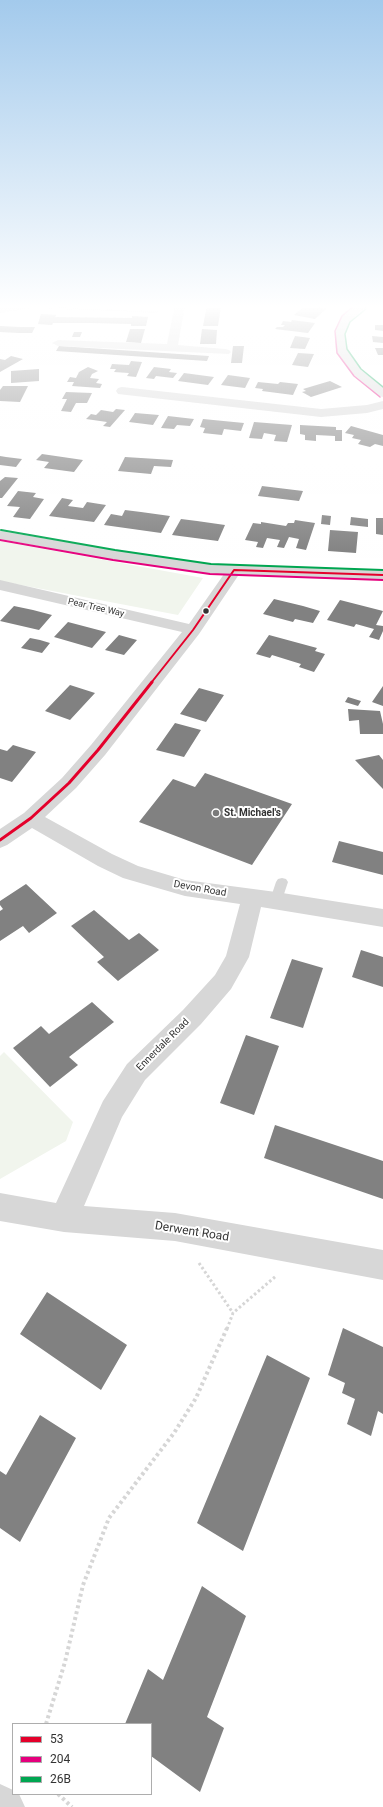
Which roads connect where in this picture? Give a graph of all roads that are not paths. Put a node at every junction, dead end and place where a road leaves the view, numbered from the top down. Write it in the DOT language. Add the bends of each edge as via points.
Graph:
graph roads {
  1 [pos="122,391"];
  2 [pos="383,405"];
  3 [pos="0,535"];
  4 [pos="234,570"];
  5 [pos="383,575"];
  6 [pos="0,585"];
  7 [pos="193,630"];
  8 [pos="31,818"];
  9 [pos="0,840"];
  10 [pos="270,893"];
  11 [pos="383,918"];
  12 [pos="0,1207"];
  13 [pos="64,1218"];
  14 [pos="383,1265"];
  15 [pos="0,1804"];
  16 [pos="5,1807"];
  1 -- 2 [label="street" via="321,413"];
  3 -- 4 [label="street" via="114,555"];
  4 -- 5 [label="street"];
  4 -- 7 [label="street"];
  6 -- 7 [label="street, Pear Tree Way"];
  7 -- 8 [label="street" via="98,750 69,783"];
  8 -- 9 [label="street"];
  8 -- 10 [label="street, Devon Road" via="131,872 186,888"];
  10 -- 11 [label="street, Devon Road"];
  10 -- 13 [label="street, Ennerdale Road" via="223,982 192,1017 136,1072 112,1109"];
  12 -- 13 [label="street, Derwent Road"];
  13 -- 14 [label="street, Derwent Road" via="175,1227"];
  15 -- 16 [label="street"];
}
